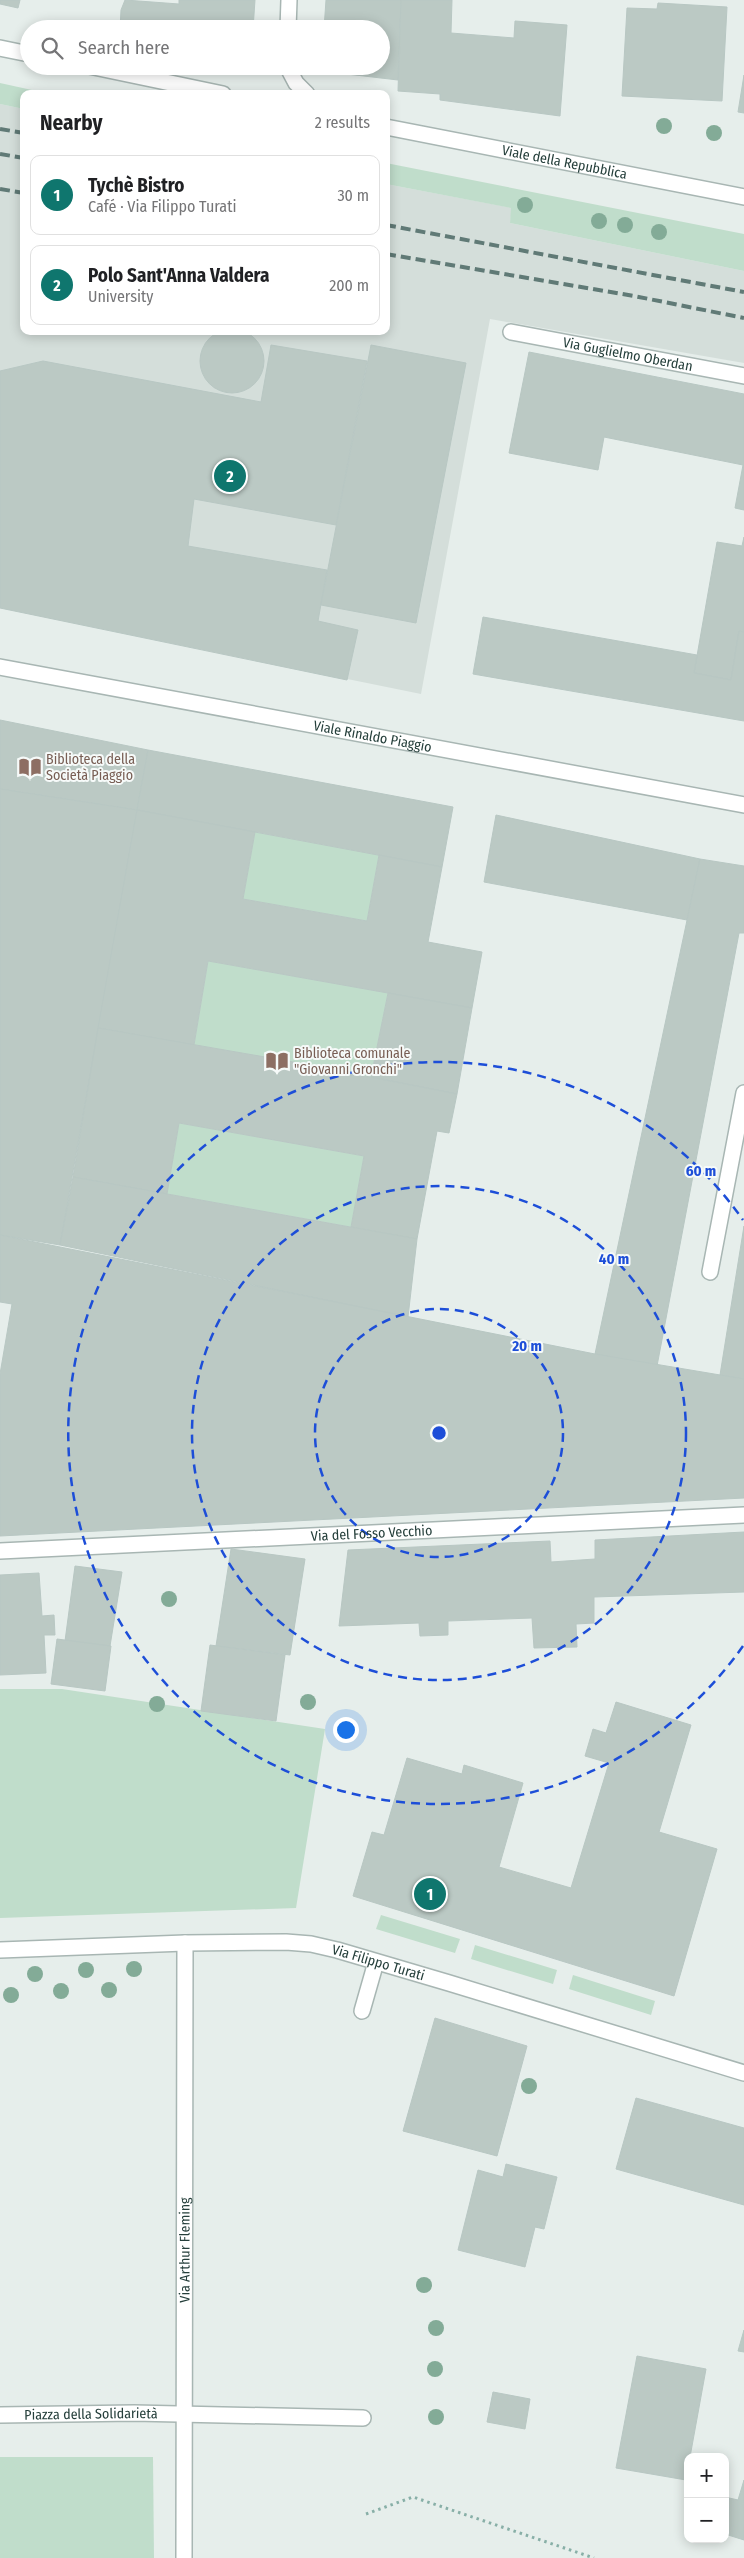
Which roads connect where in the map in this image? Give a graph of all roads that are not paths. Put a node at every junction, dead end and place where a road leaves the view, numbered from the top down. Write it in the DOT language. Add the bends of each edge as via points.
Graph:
graph roads {
  1 [pos="289,0"];
  2 [pos="288,20"];
  3 [pos="0,48"];
  4 [pos="20,52"];
  5 [pos="132,75"];
  6 [pos="292,75"];
  7 [pos="204,90"];
  8 [pos="303,90"];
  9 [pos="390,128"];
  10 [pos="744,197"];
  11 [pos="511,332"];
  12 [pos="744,376"];
  13 [pos="0,667"];
  14 [pos="744,805"];
  15 [pos="744,1093"];
  16 [pos="710,1272"];
  17 [pos="744,1515"];
  18 [pos="0,1551"];
  19 [pos="185,1943"];
  20 [pos="0,1950"];
  21 [pos="376,1962"];
  22 [pos="362,2011"];
  23 [pos="744,2073"];
  24 [pos="184,2414"];
  25 [pos="0,2415"];
  26 [pos="363,2418"];
  27 [pos="184,2558"];
  1 -- 2 [label="street"];
  3 -- 4 [label="street"];
  5 -- 7 [label="street"];
  6 -- 8 [label="street"];
  9 -- 10 [label="street, Viale della Repubblica"];
  11 -- 12 [label="street, Via Guglielmo Oberdan"];
  13 -- 14 [label="street, Viale Rinaldo Piaggio"];
  15 -- 16 [label="street"];
  17 -- 18 [label="street, Via del Fosso Vecchio"];
  19 -- 20 [label="street, Via Filippo Turati"];
  19 -- 21 [label="street, Via Filippo Turati" via="311,1944"];
  19 -- 24 [label="street, Via Arthur Fleming"];
  21 -- 22 [label="street"];
  21 -- 23 [label="street, Via Filippo Turati"];
  24 -- 25 [label="street, Piazza della Solidarietà"];
  24 -- 26 [label="street, Piazza della Solidarietà"];
  24 -- 27 [label="street, Via Arthur Fleming"];
}
